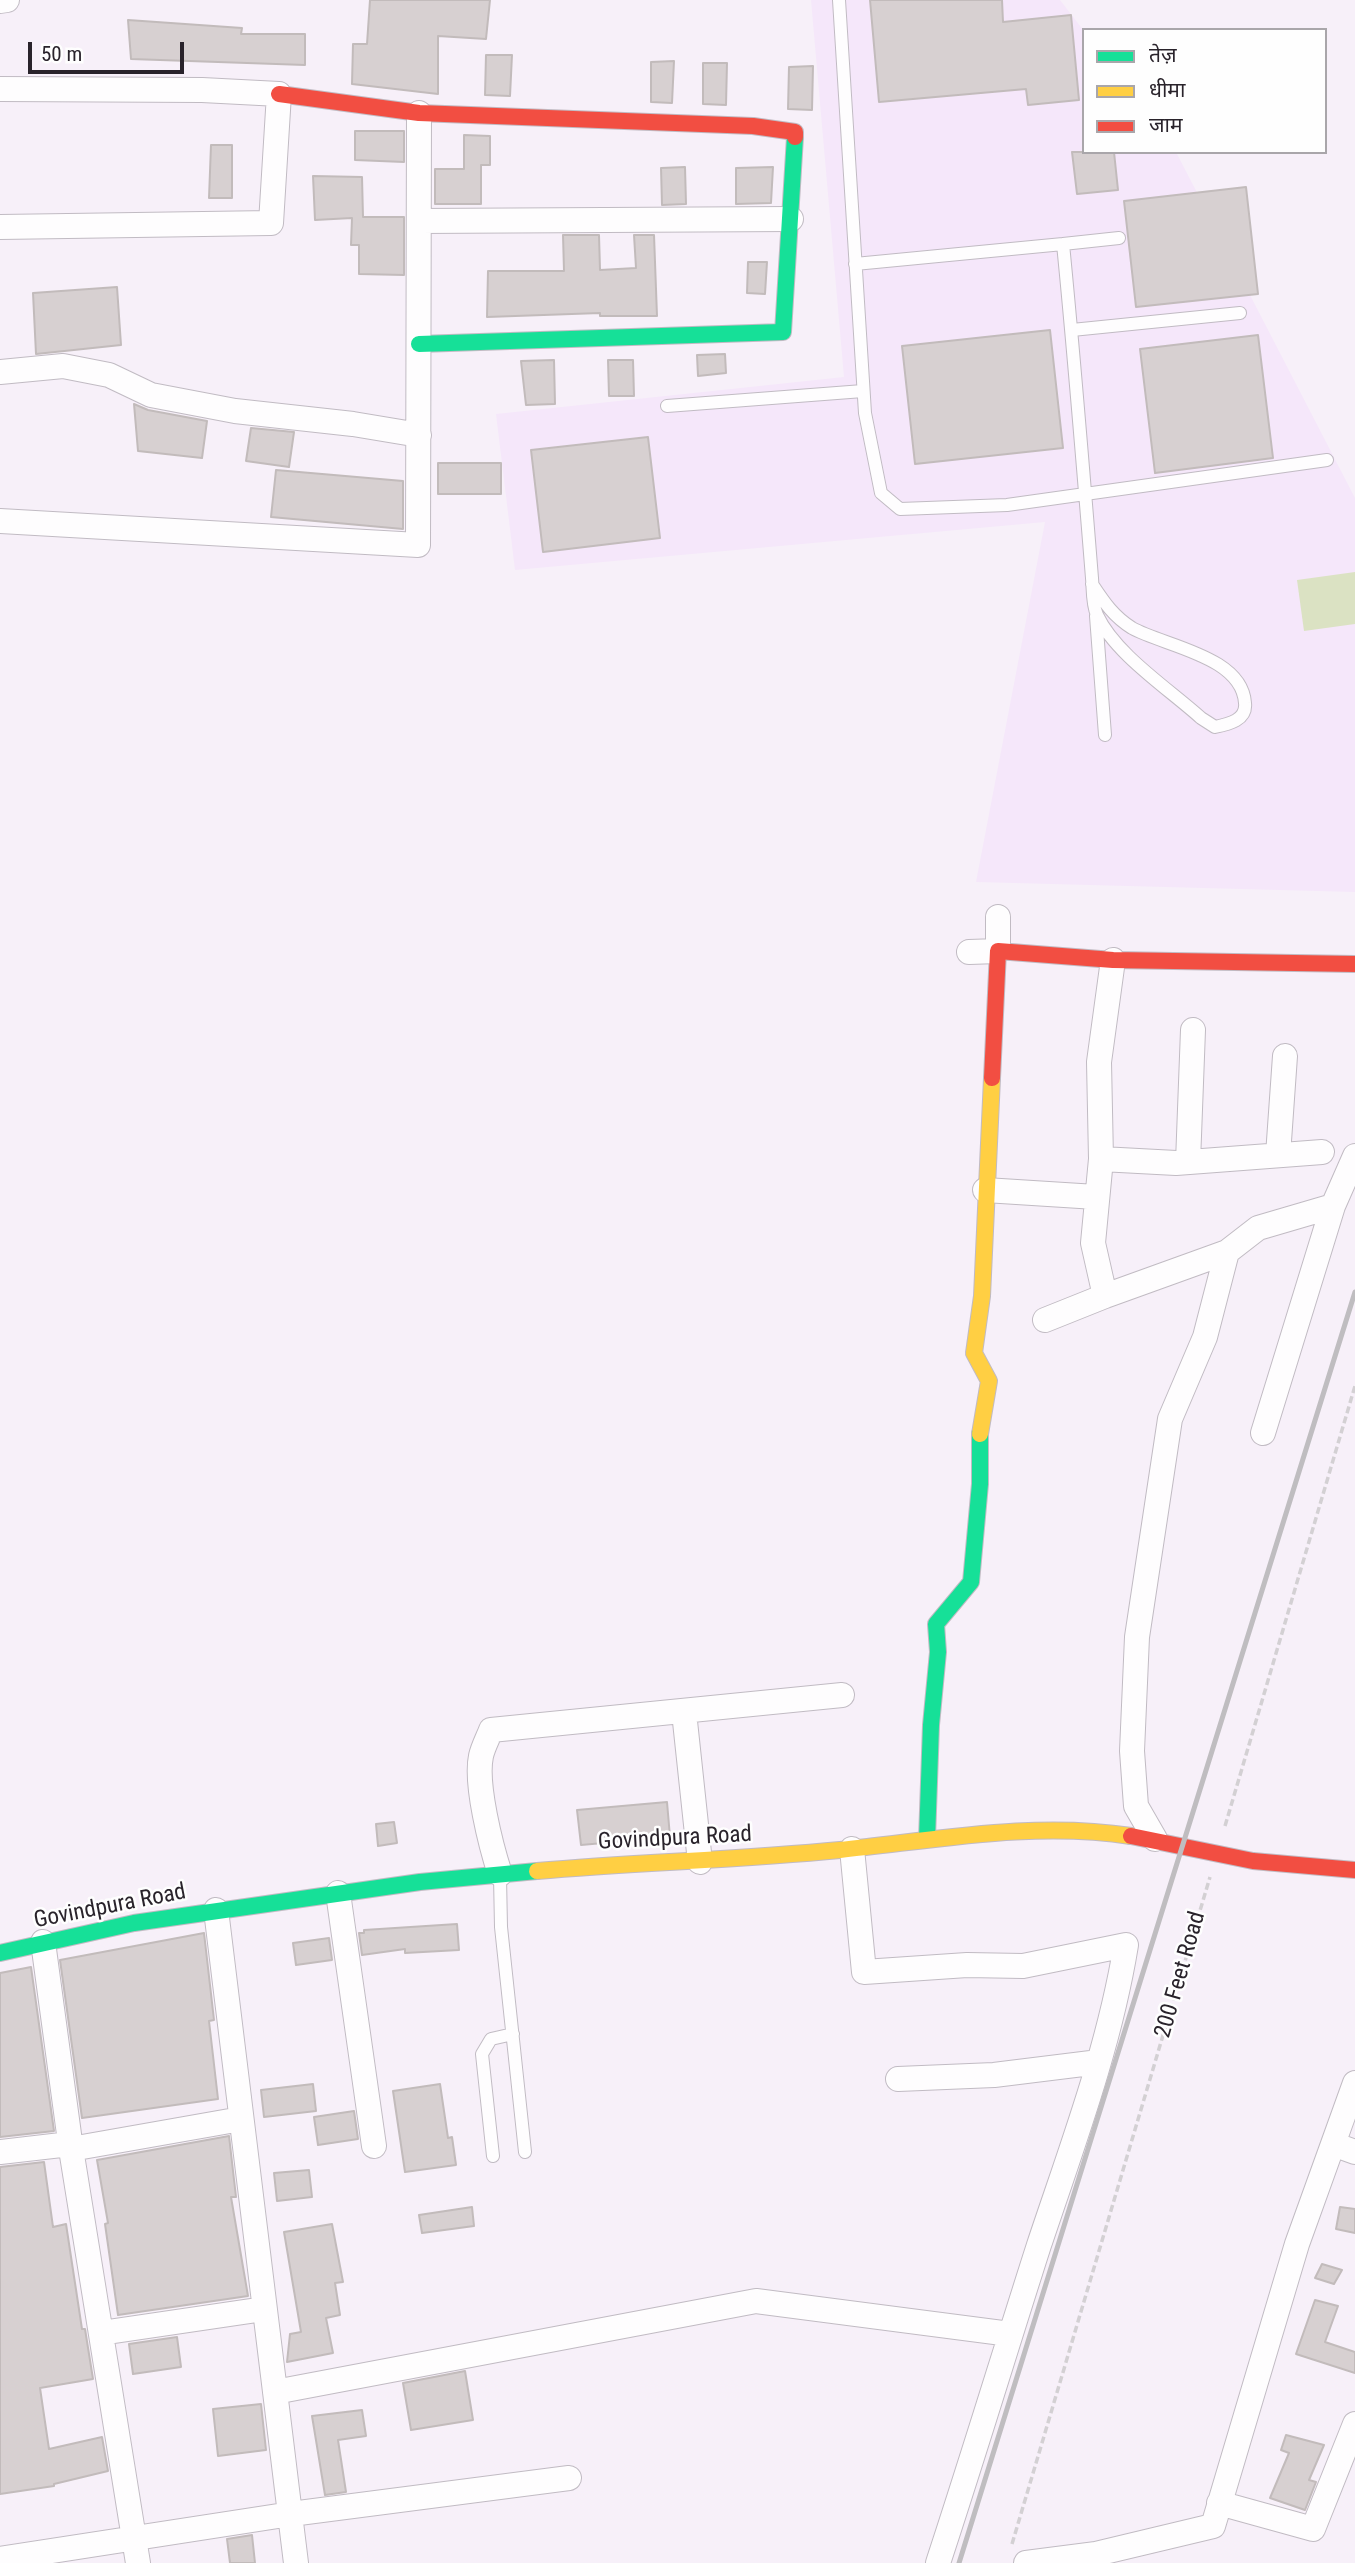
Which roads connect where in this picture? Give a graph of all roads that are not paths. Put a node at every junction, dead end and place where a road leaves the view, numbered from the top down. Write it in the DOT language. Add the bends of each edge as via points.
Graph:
graph roads {
  1 [pos="7,0"];
  2 [pos="839,0"];
  3 [pos="0,1"];
  4 [pos="0,89"];
  5 [pos="279,94"];
  6 [pos="419,113"];
  7 [pos="791,219"];
  8 [pos="419,221"];
  9 [pos="0,227"];
  10 [pos="1119,238"];
  11 [pos="1063,244"];
  12 [pos="855,264"];
  13 [pos="1240,313"];
  14 [pos="1072,330"];
  15 [pos="419,344"];
  16 [pos="0,372"];
  17 [pos="863,391"];
  18 [pos="667,406"];
  19 [pos="419,435"];
  20 [pos="1327,460"];
  21 [pos="1085,494"];
  22 [pos="0,521"];
  23 [pos="1093,584"];
  24 [pos="1096,612"];
  25 [pos="1105,734"];
  26 [pos="998,918"];
  27 [pos="998,951"];
  28 [pos="969,953"];
  29 [pos="1113,960"];
  30 [pos="1355,964"];
  31 [pos="1193,1030"];
  32 [pos="1285,1056"];
  33 [pos="1322,1152"];
  34 [pos="1278,1154"];
  35 [pos="1355,1156"];
  36 [pos="1101,1159"];
  37 [pos="1188,1162"];
  38 [pos="985,1190"];
  39 [pos="1096,1197"];
  40 [pos="1333,1206"];
  41 [pos="1227,1252"];
  42 [pos="1105,1296"];
  43 [pos="1045,1321"];
  44 [pos="1263,1433"];
  45 [pos="842,1695"];
  46 [pos="684,1712"];
  47 [pos="927,1839"];
  48 [pos="1155,1839"];
  49 [pos="852,1849"];
  50 [pos="700,1861"];
  51 [pos="1355,1870"];
  52 [pos="500,1874"];
  53 [pos="338,1893"];
  54 [pos="216,1910"];
  55 [pos="43,1942"];
  56 [pos="0,1953"];
  57 [pos="513,2034"];
  58 [pos="1099,2062"];
  59 [pos="898,2079"];
  60 [pos="1355,2084"];
  61 [pos="241,2119"];
  62 [pos="70,2146"];
  63 [pos="374,2146"];
  64 [pos="1344,2148"];
  65 [pos="0,2152"];
  66 [pos="525,2152"];
  67 [pos="493,2157"];
  68 [pos="264,2309"];
  69 [pos="101,2333"];
  70 [pos="1010,2334"];
  71 [pos="275,2392"];
  72 [pos="1355,2424"];
  73 [pos="569,2478"];
  74 [pos="1219,2503"];
  75 [pos="290,2514"];
  76 [pos="136,2552"];
  77 [pos="1018,2556"];
  78 [pos="0,2559"];
  79 [pos="296,2563"];
  80 [pos="938,2563"];
  1 -- 3 [label="street"];
  2 -- 12 [label="lane"];
  4 -- 5 [label="street"];
  5 -- 6 [label="street"];
  5 -- 9 [label="street" via="271,223"];
  6 -- 7 [label="street" via="740,125 795,132"];
  6 -- 8 [label="street"];
  7 -- 8 [label="street"];
  7 -- 15 [label="street" via="783,331"];
  8 -- 15 [label="street"];
  10 -- 11 [label="lane"];
  11 -- 12 [label="lane"];
  11 -- 14 [label="lane"];
  12 -- 17 [label="lane"];
  13 -- 14 [label="lane"];
  14 -- 21 [label="lane"];
  15 -- 19 [label="street"];
  16 -- 19 [label="street" via="63,366 109,375 151,395"];
  17 -- 18 [label="lane"];
  17 -- 21 [label="lane" via="881,493 900,509 1007,505"];
  19 -- 22 [label="street" via="418,545"];
  20 -- 21 [label="lane"];
  21 -- 23 [label="lane"];
  23 -- 24 [label="lane"];
  23 -- 24 [label="lane" via="1111,613 1133,628 1196,652 1224,671 1245,697 1241,718 1215,727 1201,718 1112,640"];
  24 -- 25 [label="lane"];
  26 -- 27 [label="street"];
  27 -- 28 [label="street"];
  27 -- 29 [label="street"];
  27 -- 38 [label="street"];
  29 -- 30 [label="street"];
  29 -- 36 [label="street" via="1099,1062"];
  31 -- 37 [label="street"];
  32 -- 34 [label="street"];
  33 -- 34 [label="street"];
  34 -- 37 [label="street"];
  35 -- 40 [label="street"];
  36 -- 37 [label="street"];
  36 -- 39 [label="street"];
  38 -- 39 [label="street"];
  38 -- 47 [label="street" via="982,1296 974,1353 989,1381 980,1430 976,1534 971,1582 936,1624"];
  39 -- 42 [label="street" via="1093,1243"];
  40 -- 41 [label="street" via="1258,1228"];
  40 -- 44 [label="street"];
  41 -- 42 [label="street"];
  41 -- 48 [label="street" via="1205,1337 1170,1419 1137,1637 1132,1751 1136,1806"];
  42 -- 43 [label="street"];
  45 -- 46 [label="street"];
  46 -- 50 [label="street"];
  46 -- 52 [label="street" via="492,1730 481,1756 486,1814"];
  47 -- 48 [label="street, Govindpura Road" via="1093,1830"];
  47 -- 49 [label="street, Govindpura Road"];
  48 -- 51 [label="street, Govindpura Road" via="1254,1861"];
  49 -- 50 [label="street, Govindpura Road"];
  49 -- 58 [label="street" via="864,1972 1023,1966 1126,1945"];
  50 -- 52 [label="street, Govindpura Road"];
  52 -- 53 [label="street, Govindpura Road"];
  52 -- 57 [label="lane" via="500,1927"];
  53 -- 54 [label="street, Govindpura Road"];
  53 -- 63 [label="street"];
  54 -- 55 [label="street, Govindpura Road"];
  54 -- 61 [label="street"];
  55 -- 56 [label="street, Govindpura Road"];
  55 -- 62 [label="street"];
  57 -- 66 [label="lane"];
  57 -- 67 [label="lane" via="491,2039 482,2054"];
  58 -- 59 [label="street" via="994,2075"];
  58 -- 70 [label="street"];
  60 -- 64 [label="street"];
  61 -- 62 [label="street"];
  61 -- 68 [label="street"];
  62 -- 65 [label="street"];
  62 -- 69 [label="street"];
  64 -- 74 [label="street" via="1297,2244"];
  68 -- 69 [label="street"];
  68 -- 71 [label="street"];
  69 -- 76 [label="street"];
  70 -- 71 [label="street" via="756,2301"];
  70 -- 80 [label="street"];
  71 -- 75 [label="street"];
  72 -- 74 [label="street" via="1313,2529"];
  73 -- 75 [label="street"];
  74 -- 77 [label="street" via="1213,2526 1096,2554"];
  75 -- 76 [label="street"];
  75 -- 79 [label="street"];
  76 -- 78 [label="street"];
}
